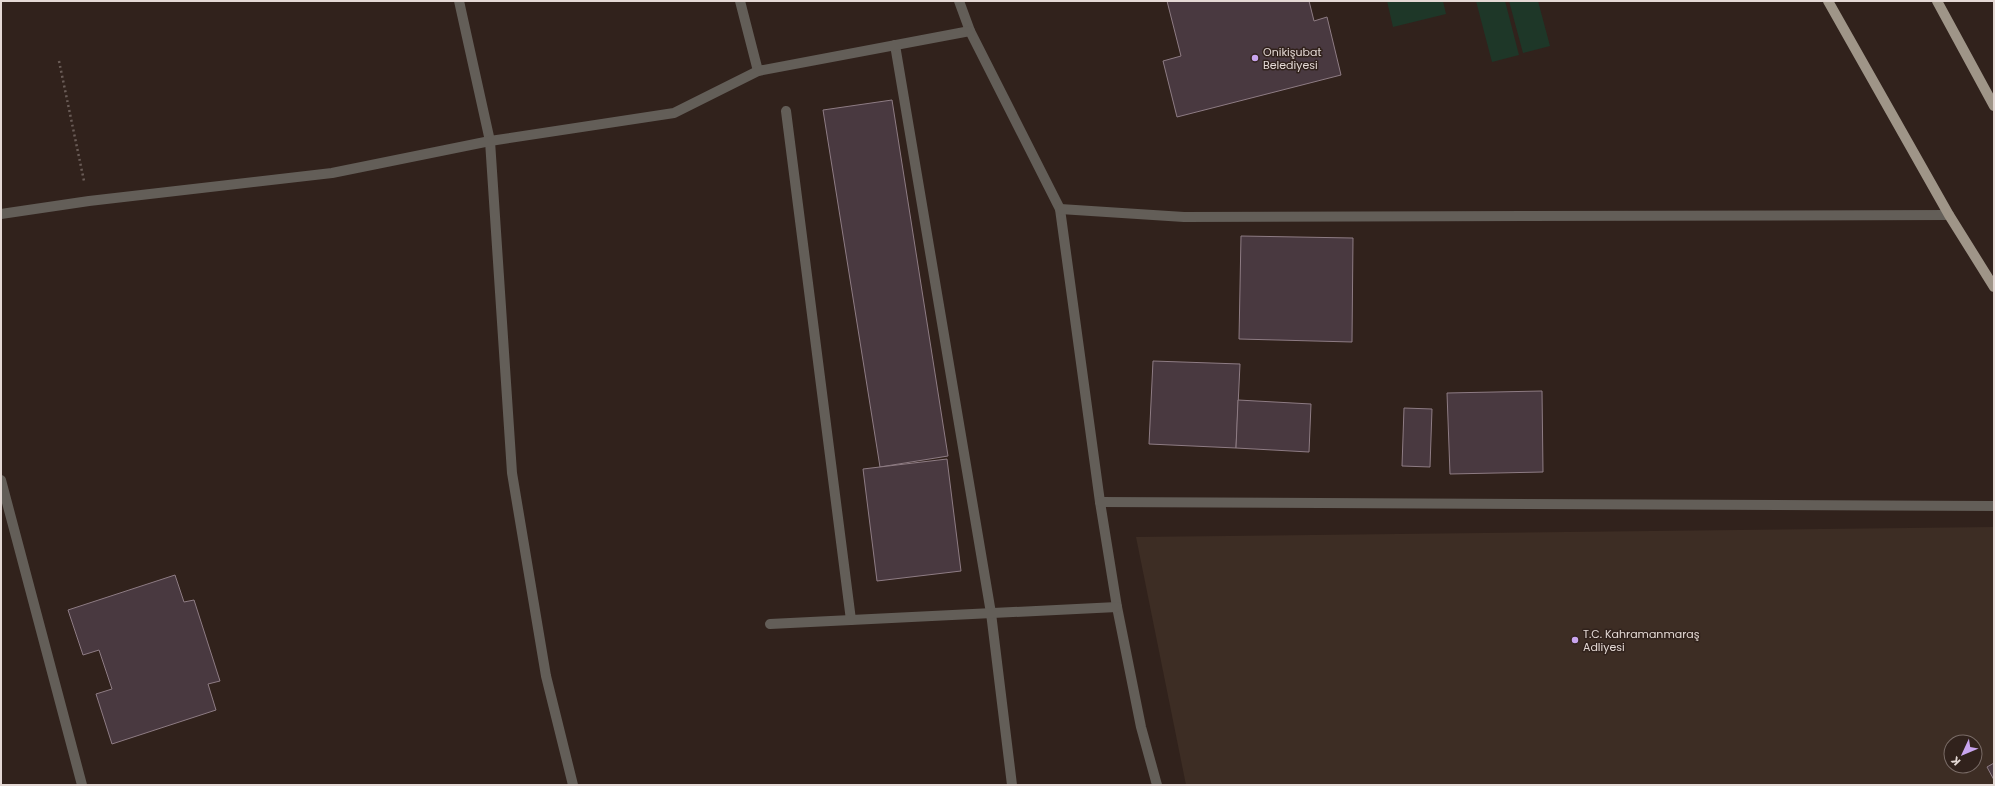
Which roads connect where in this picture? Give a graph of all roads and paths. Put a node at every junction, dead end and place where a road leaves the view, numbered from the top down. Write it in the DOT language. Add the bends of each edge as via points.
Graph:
graph roads {
  1 [pos="459,1"];
  2 [pos="740,1"];
  3 [pos="958,1"];
  4 [pos="1828,1"];
  5 [pos="1937,1"];
  6 [pos="970,31"];
  7 [pos="895,45"];
  8 [pos="58,61"];
  9 [pos="758,71"];
  10 [pos="1994,106"];
  11 [pos="786,111"];
  12 [pos="490,141"];
  13 [pos="89,201"];
  14 [pos="1060,209"];
  15 [pos="1,214"];
  16 [pos="1950,215"];
  17 [pos="1994,286"];
  18 [pos="1,480"];
  19 [pos="1100,502"];
  20 [pos="1994,506"];
  21 [pos="1117,607"];
  22 [pos="991,613"];
  23 [pos="851,620"];
  24 [pos="770,624"];
  25 [pos="82,785"];
  26 [pos="573,785"];
  27 [pos="1012,785"];
  28 [pos="1157,785"];
  1 -- 12 [label="street"];
  2 -- 9 [label="street"];
  3 -- 6 [label="street"];
  4 -- 16 [label="main road"];
  5 -- 10 [label="main road"];
  6 -- 7 [label="street"];
  6 -- 14 [label="street"];
  7 -- 9 [label="street"];
  7 -- 22 [label="street"];
  8 -- 13 [label="path"];
  9 -- 12 [label="street" via="674,113"];
  11 -- 23 [label="street"];
  12 -- 13 [label="street" via="332,173"];
  12 -- 26 [label="street" via="512,473 546,676"];
  13 -- 15 [label="street"];
  14 -- 16 [label="street" via="1184,216"];
  14 -- 19 [label="street"];
  16 -- 17 [label="main road"];
  18 -- 25 [label="street"];
  19 -- 20 [label="street"];
  19 -- 21 [label="street"];
  21 -- 22 [label="street"];
  21 -- 28 [label="street" via="1141,727"];
  22 -- 23 [label="street"];
  22 -- 27 [label="street"];
  23 -- 24 [label="street"];
}
